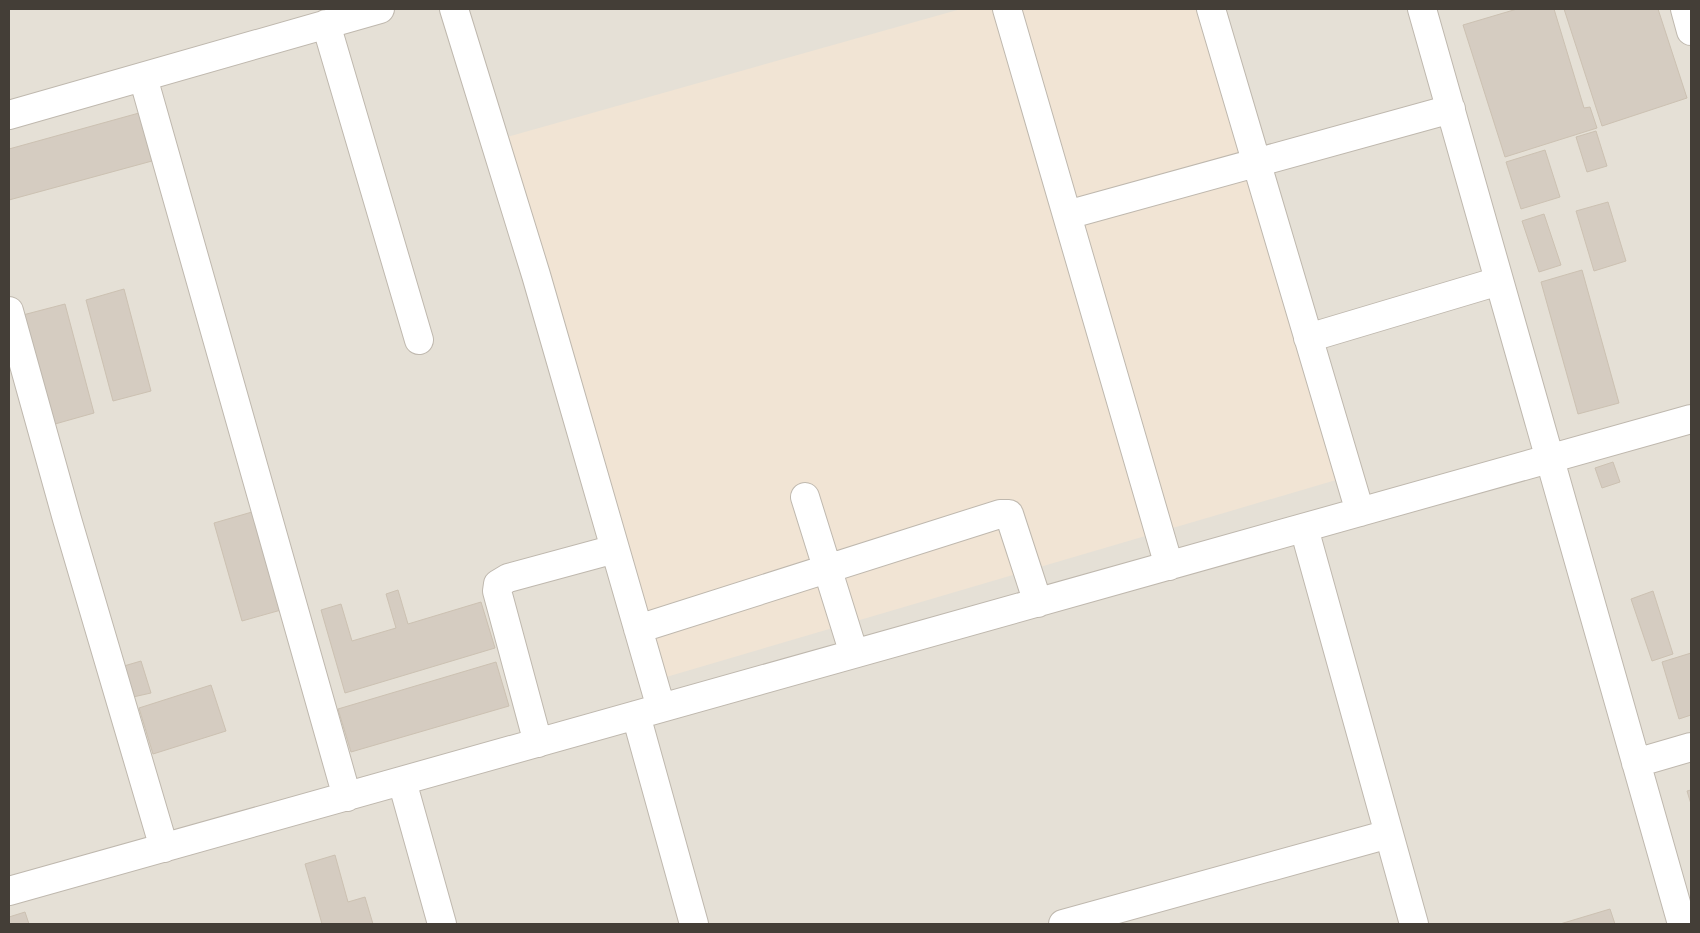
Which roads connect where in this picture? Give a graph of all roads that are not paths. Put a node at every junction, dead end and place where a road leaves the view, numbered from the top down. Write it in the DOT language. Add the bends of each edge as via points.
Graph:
graph roads {
  1 [pos="380,9"];
  2 [pos="454,9"];
  3 [pos="1007,9"];
  4 [pos="1211,9"];
  5 [pos="1422,9"];
  6 [pos="1685,9"];
  7 [pos="326,24"];
  8 [pos="1691,31"];
  9 [pos="143,76"];
  10 [pos="1451,109"];
  11 [pos="9,115"];
  12 [pos="1257,163"];
  13 [pos="1067,215"];
  14 [pos="1499,281"];
  15 [pos="9,311"];
  16 [pos="1308,338"];
  17 [pos="419,340"];
  18 [pos="1691,419"];
  19 [pos="1550,459"];
  20 [pos="805,497"];
  21 [pos="1360,512"];
  22 [pos="1304,528"];
  23 [pos="615,549"];
  24 [pos="1169,566"];
  25 [pos="827,569"];
  26 [pos="1038,603"];
  27 [pos="638,629"];
  28 [pos="854,654"];
  29 [pos="648,712"];
  30 [pos="538,743"];
  31 [pos="1691,747"];
  32 [pos="1636,763"];
  33 [pos="402,781"];
  34 [pos="348,796"];
  35 [pos="1389,834"];
  36 [pos="164,848"];
  37 [pos="9,891"];
  38 [pos="442,924"];
  39 [pos="694,924"];
  40 [pos="1063,924"];
  41 [pos="1414,924"];
  42 [pos="1682,924"];
  1 -- 7 [label="street"];
  2 -- 23 [label="street" via="536,275"];
  3 -- 13 [label="street"];
  4 -- 12 [label="street"];
  5 -- 10 [label="street"];
  6 -- 8 [label="street"];
  7 -- 9 [label="street"];
  7 -- 17 [label="street"];
  9 -- 11 [label="street"];
  9 -- 34 [label="street"];
  10 -- 12 [label="street"];
  10 -- 14 [label="street"];
  12 -- 13 [label="street"];
  12 -- 16 [label="street"];
  13 -- 24 [label="street"];
  14 -- 16 [label="street"];
  14 -- 19 [label="street"];
  15 -- 36 [label="street"];
  16 -- 21 [label="street"];
  18 -- 19 [label="street"];
  19 -- 21 [label="street"];
  19 -- 32 [label="street"];
  20 -- 25 [label="street"];
  21 -- 22 [label="street"];
  22 -- 24 [label="street"];
  22 -- 35 [label="street"];
  23 -- 27 [label="street"];
  23 -- 30 [label="street" via="508,578 498,584 497,591"];
  24 -- 26 [label="street"];
  25 -- 26 [label="street" via="1000,514 1010,514"];
  25 -- 27 [label="street"];
  25 -- 28 [label="street"];
  26 -- 28 [label="street"];
  27 -- 29 [label="street"];
  28 -- 29 [label="street"];
  29 -- 30 [label="street"];
  29 -- 39 [label="street"];
  30 -- 33 [label="street"];
  31 -- 32 [label="street"];
  32 -- 42 [label="street"];
  33 -- 34 [label="street"];
  33 -- 38 [label="street"];
  34 -- 36 [label="street"];
  35 -- 40 [label="street"];
  35 -- 41 [label="street"];
  36 -- 37 [label="street"];
}
